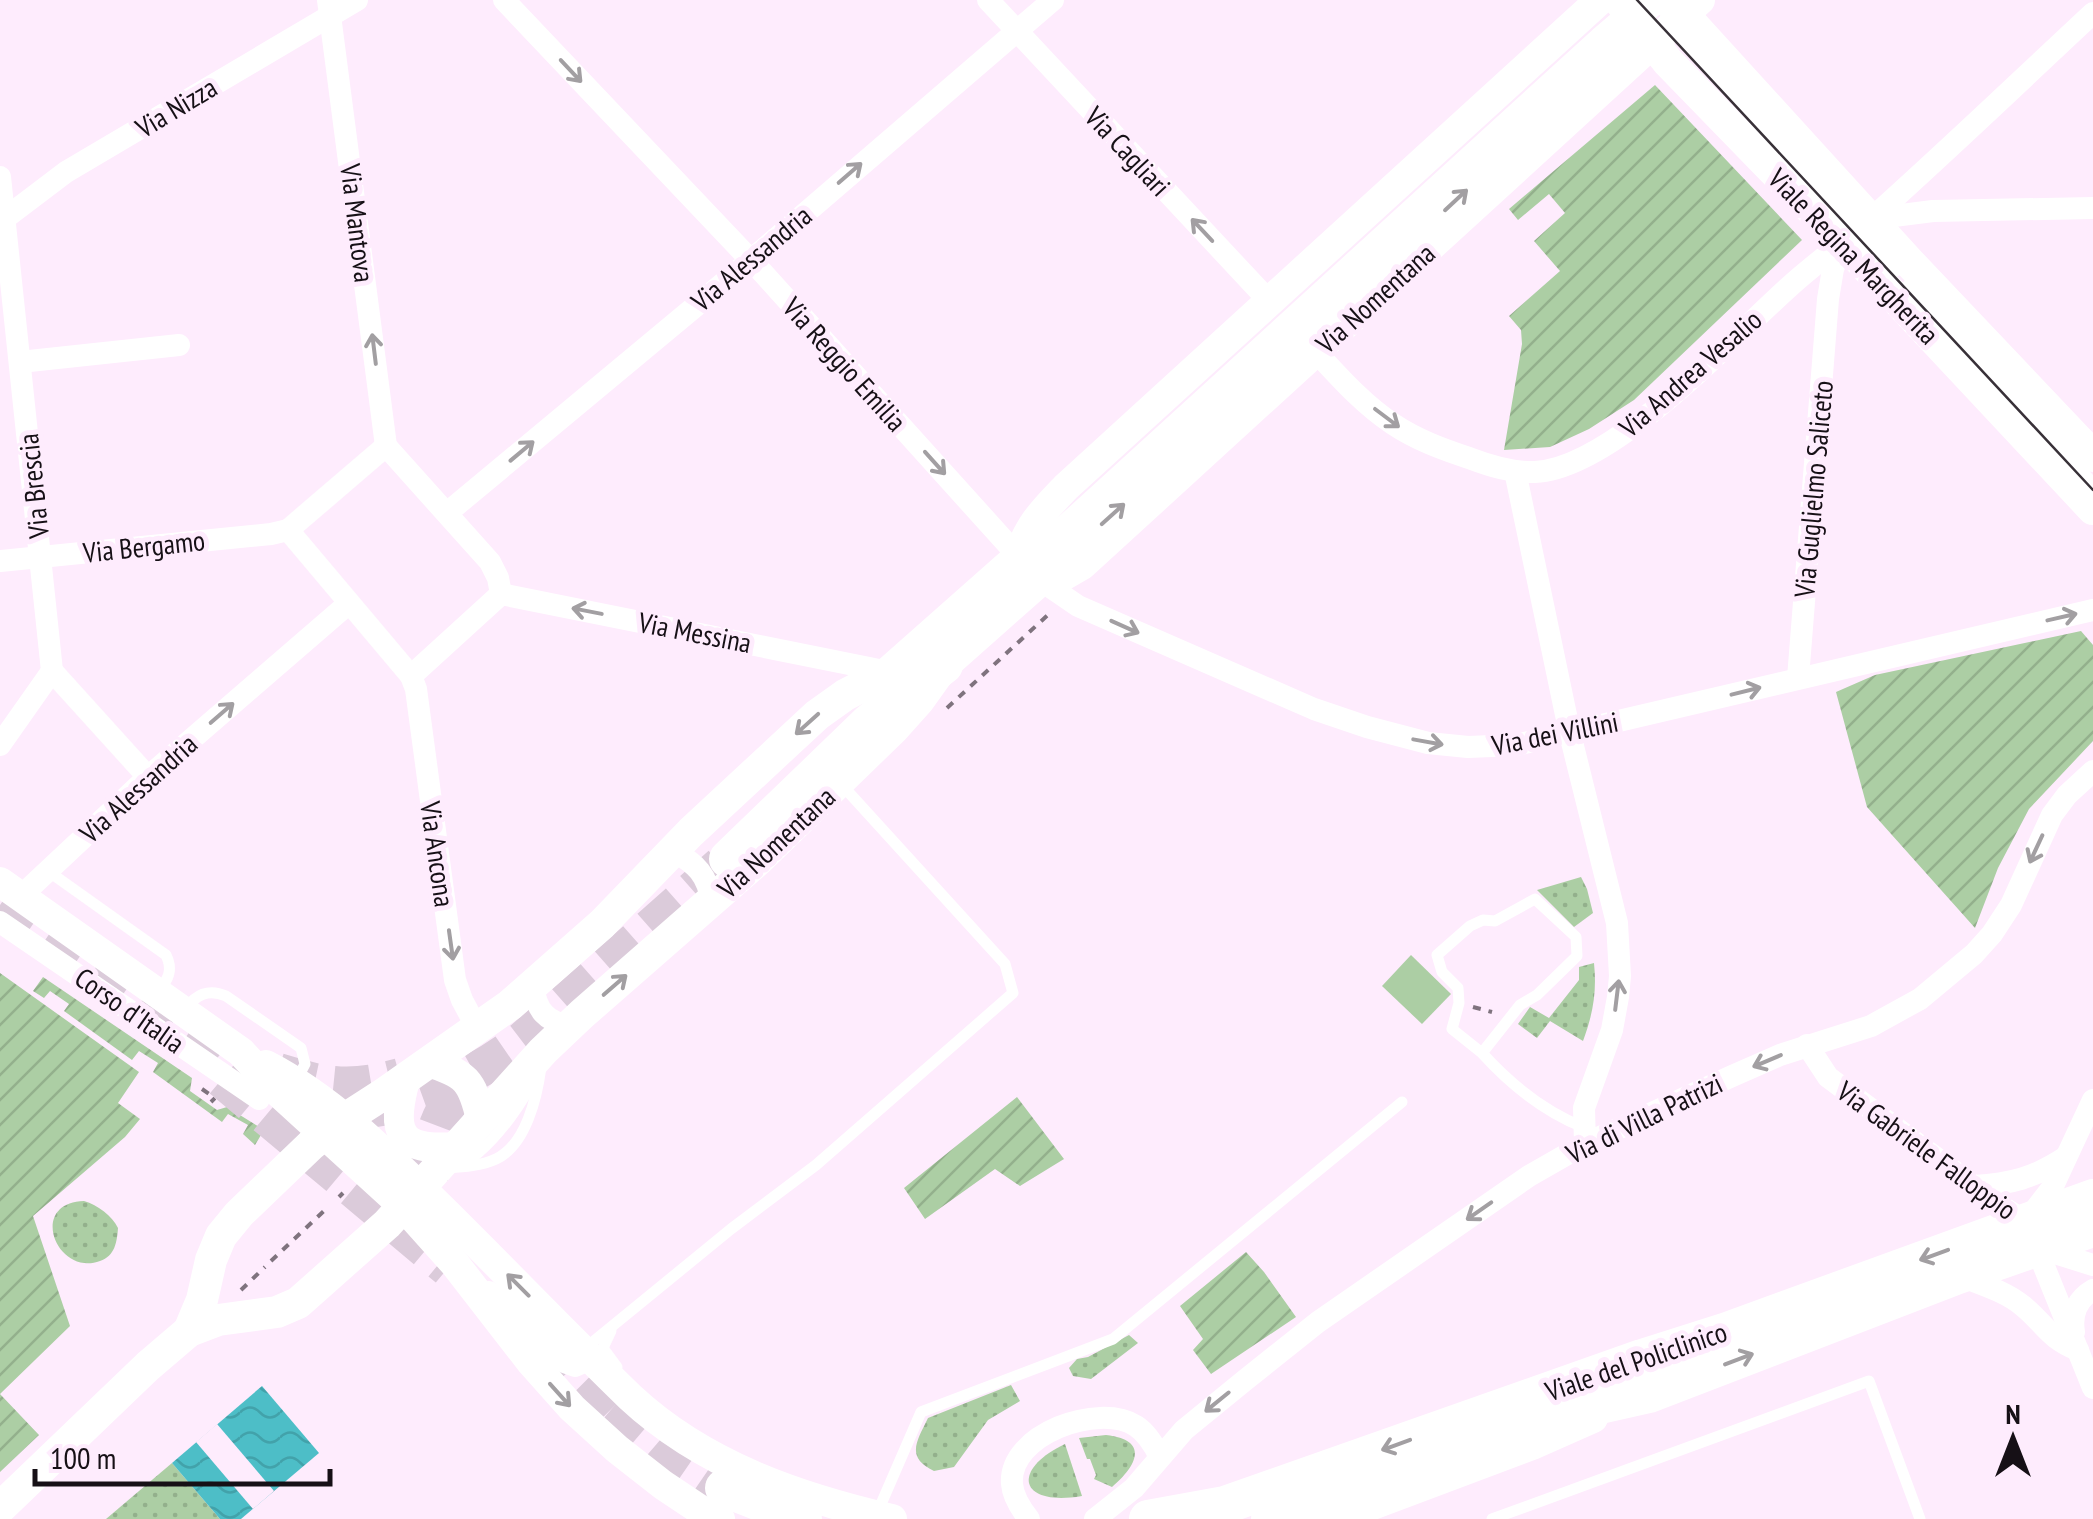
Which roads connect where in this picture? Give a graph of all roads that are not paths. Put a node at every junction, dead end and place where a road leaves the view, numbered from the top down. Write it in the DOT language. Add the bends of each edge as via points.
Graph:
graph roads {
  1 [pos="357,0"];
  2 [pos="504,0"];
  3 [pos="988,0"];
  4 [pos="1053,0"];
  5 [pos="329,8"];
  6 [pos="1649,10"];
  7 [pos="2093,13"];
  8 [pos="1016,32"];
  9 [pos="0,177"];
  10 [pos="1914,180"];
  11 [pos="2093,208"];
  12 [pos="1932,211"];
  13 [pos="2,220"];
  14 [pos="1857,231"];
  15 [pos="750,260"];
  16 [pos="1269,301"];
  17 [pos="178,345"];
  18 [pos="1316,352"];
  19 [pos="20,362"];
  20 [pos="386,446"];
  21 [pos="2093,456"];
  22 [pos="1515,471"];
  23 [pos="2093,483"];
  24 [pos="2093,509"];
  25 [pos="447,513"];
  26 [pos="288,530"];
  27 [pos="1036,555"];
  28 [pos="41,556"];
  29 [pos="0,561"];
  30 [pos="501,594"];
  31 [pos="348,604"];
  32 [pos="2093,610"];
  33 [pos="944,665"];
  34 [pos="52,671"];
  35 [pos="889,672"];
  36 [pos="411,676"];
  37 [pos="1798,678"];
  38 [pos="1570,734"];
  39 [pos="0,745"];
  40 [pos="2093,771"];
  41 [pos="148,777"];
  42 [pos="839,782"];
  43 [pos="673,851"];
  44 [pos="48,870"];
  45 [pos="10,889"];
  46 [pos="712,902"];
  47 [pos="0,922"];
  48 [pos="156,993"];
  49 [pos="521,996"];
  50 [pos="183,1012"];
  51 [pos="569,1026"];
  52 [pos="478,1028"];
  53 [pos="1808,1046"];
  54 [pos="543,1051"];
  55 [pos="241,1052"];
  56 [pos="1482,1054"];
  57 [pos="416,1071"];
  58 [pos="296,1081"];
  59 [pos="259,1100"];
  60 [pos="2093,1100"];
  61 [pos="1402,1102"];
  62 [pos="481,1119"];
  63 [pos="335,1126"];
  64 [pos="1584,1136"];
  65 [pos="300,1156"];
  66 [pos="2066,1157"];
  67 [pos="430,1178"];
  68 [pos="1974,1186"];
  69 [pos="2093,1198"];
  70 [pos="2093,1228"];
  71 [pos="2031,1234"];
  72 [pos="456,1264"];
  73 [pos="2093,1266"];
  74 [pos="1958,1275"];
  75 [pos="2093,1290"];
  76 [pos="612,1328"];
  77 [pos="190,1330"];
  78 [pos="2078,1350"];
  79 [pos="587,1354"];
  80 [pos="2093,1388"];
  81 [pos="1648,1394"];
  82 [pos="693,1445"];
  83 [pos="1160,1457"];
  84 [pos="722,1497"];
  85 [pos="15,1508"];
  86 [pos="1253,1512"];
  87 [pos="884,1517"];
  88 [pos="1167,1517"];
  89 [pos="803,1519"];
  90 [pos="1029,1519"];
  91 [pos="1095,1519"];
  92 [pos="1335,1519"];
  93 [pos="1492,1519"];
  94 [pos="1920,1519"];
  1 -- 5 [label="street, Via Nizza"];
  2 -- 15 [label="street, Via Reggio Emilia, one-way"];
  3 -- 8 [label="street, Via Cagliari"];
  4 -- 8 [label="street, Via Alessandria"];
  5 -- 13 [label="street, Via Nizza" via="66,172"];
  20 -- 5 [label="street, Via Mantova, one-way"];
  6 -- 14 [label="main road, Viale Regina Margherita"];
  6 -- 16 [label="street, Via Nomentana"];
  6 -- 18 [label="street, Via Nomentana"];
  6 -- 27 [label="main road, Via Nomentana"];
  7 -- 10 [label="street, Via Andrea Vesalio"];
  15 -- 8 [label="street, Via Alessandria, one-way"];
  16 -- 8 [label="street, Via Cagliari, one-way"];
  9 -- 13 [label="street, Via Brescia"];
  10 -- 12 [label="street"];
  10 -- 14 [label="street, Via Andrea Vesalio"];
  11 -- 12 [label="street"];
  12 -- 14 [label="street"];
  13 -- 19 [label="street, Via Brescia"];
  14 -- 21 [label="main road, Viale Regina Margherita"];
  14 -- 22 [label="street, Via Andrea Vesalio" via="1612,441 1569,464"];
  14 -- 23 [label="lane, Viale Regina Margherita"];
  14 -- 24 [label="main road, Viale Regina Margherita"];
  14 -- 37 [label="street, Via Guglielmo Saliceto" via="1833,270 1828,300"];
  25 -- 15 [label="street, Via Alessandria, one-way"];
  15 -- 27 [label="street, Via Reggio Emilia, one-way"];
  16 -- 27 [label="street, Via Nomentana" via="1040,513 1025,536"];
  17 -- 19 [label="street"];
  18 -- 22 [label="street, Via Andrea Vesalio, one-way" via="1400,428 1446,451"];
  27 -- 18 [label="street, Via Nomentana, one-way" via="1063,576 1082,566"];
  19 -- 28 [label="street, Via Brescia"];
  20 -- 25 [label="street"];
  20 -- 26 [label="street"];
  22 -- 38 [label="street"];
  25 -- 30 [label="street" via="490,562"];
  26 -- 28 [label="street, Via Bergamo"];
  26 -- 31 [label="street"];
  27 -- 33 [label="main road, Via Nomentana"];
  27 -- 35 [label="main road, Via Nomentana"];
  27 -- 38 [label="street, Via dei Villini, one-way" via="1065,599 1088,611 1366,727 1468,747"];
  28 -- 29 [label="street, Via Bergamo"];
  28 -- 34 [label="street, Via Brescia"];
  35 -- 30 [label="street, Via Messina, one-way"];
  30 -- 36 [label="street"];
  31 -- 36 [label="street"];
  41 -- 31 [label="street, Via Alessandria, one-way"];
  37 -- 32 [label="street, Via dei Villini, one-way"];
  33 -- 35 [label="main road" via="721,851"];
  33 -- 42 [label="main road, Via Nomentana" via="909,712"];
  34 -- 39 [label="street"];
  34 -- 41 [label="street"];
  35 -- 43 [label="main road, Via Nomentana, one-way" via="817,715"];
  36 -- 52 [label="street, Via Ancona, one-way" via="455,980"];
  38 -- 37 [label="street, Via dei Villini, one-way"];
  64 -- 38 [label="street, one-way" via="1586,1099 1612,1030 1619,960 1609,884"];
  40 -- 53 [label="street, Via di Villa Patrizi, one-way" via="2058,806 2011,905 1974,954 1888,1018"];
  41 -- 44 [label="street, Via Alessandria"];
  42 -- 46 [label="main road, Via Nomentana"];
  42 -- 76 [label="lane" via="1005,964 1013,993 816,1165"];
  43 -- 46 [label="street" via="700,868"];
  43 -- 49 [label="main road, Via Nomentana"];
  44 -- 45 [label="street, Via Alessandria"];
  44 -- 48 [label="lane, Corso d'Italia" via="166,955 169,973"];
  45 -- 48 [label="street, Corso d'Italia"];
  51 -- 46 [label="main road, Via Nomentana, one-way"];
  47 -- 59 [label="street, Corso d'Italia"];
  48 -- 50 [label="street, Corso d'Italia"];
  49 -- 51 [label="street"];
  49 -- 52 [label="main road, Via Nomentana"];
  50 -- 55 [label="street, Corso d'Italia"];
  50 -- 58 [label="lane, Corso d'Italia" via="205,993 226,996 302,1048"];
  51 -- 54 [label="main road, Via Nomentana"];
  52 -- 57 [label="main road, Via Nomentana"];
  53 -- 64 [label="street, Via di Villa Patrizi, one-way"];
  53 -- 68 [label="street, Via Gabriele Falloppio" via="1828,1078"];
  54 -- 62 [label="main road, Via Nomentana"];
  54 -- 67 [label="lane" via="522,1101 482,1150"];
  54 -- 67 [label="lane" via="538,1093 513,1146 500,1157"];
  55 -- 58 [label="street"];
  55 -- 59 [label="street, Corso d'Italia"];
  55 -- 63 [label="street, Corso d'Italia" via="278,1092"];
  56 -- 56 [label="lane" via="1452,1029 1458,988 1437,955 1470,926 1535,900 1576,937 1577,956 1516,1009"];
  56 -- 64 [label="lane"];
  57 -- 62 [label="street" via="466,1078"];
  57 -- 63 [label="main road, Via Nomentana"];
  57 -- 67 [label="street" via="400,1129 422,1148"];
  58 -- 63 [label="street"];
  59 -- 65 [label="street, Corso d'Italia" via="287,1126"];
  60 -- 66 [label="street"];
  61 -- 87 [label="lane" via="1113,1340 920,1412"];
  62 -- 67 [label="main road, Via Nomentana"];
  63 -- 65 [label="main road, Via Nomentana"];
  63 -- 67 [label="street"];
  64 -- 83 [label="street, Via di Villa Patrizi, one-way" via="1318,1322 1200,1416"];
  65 -- 77 [label="main road, Via Nomentana" via="221,1236"];
  66 -- 68 [label="street" via="2016,1182"];
  66 -- 71 [label="street"];
  67 -- 72 [label="street"];
  67 -- 77 [label="main road, Via Nomentana" via="306,1297 287,1309"];
  79 -- 67 [label="street, one-way" via="450,1217"];
  68 -- 71 [label="street, Via Gabriele Falloppio"];
  69 -- 71 [label="main road"];
  70 -- 71 [label="main road"];
  71 -- 73 [label="street, Via Gabriele Falloppio"];
  71 -- 74 [label="main road, Viale del Policlinico"];
  71 -- 78 [label="street"];
  71 -- 86 [label="main road, Viale del Policlinico, one-way" via="1642,1358"];
  72 -- 79 [label="street" via="564,1362 574,1366"];
  72 -- 84 [label="street, one-way" via="572,1408 651,1476"];
  74 -- 78 [label="street" via="2020,1303 2056,1340"];
  81 -- 74 [label="main road, Viale del Policlinico, one-way"];
  75 -- 78 [label="street" via="2075,1311"];
  76 -- 79 [label="lane"];
  76 -- 82 [label="lane" via="603,1348 631,1386"];
  77 -- 85 [label="main road"];
  78 -- 80 [label="street"];
  79 -- 82 [label="street" via="642,1408"];
  81 -- 86 [label="main road" via="1550,1416"];
  81 -- 92 [label="street, Viale del Policlinico"];
  82 -- 84 [label="street"];
  83 -- 90 [label="street" via="1140,1428 1118,1419 1089,1418 1052,1431 1025,1450 1012,1474 1012,1489"];
  83 -- 91 [label="street, Via di Villa Patrizi"];
  84 -- 87 [label="street" via="806,1496"];
  84 -- 89 [label="main road"];
  86 -- 88 [label="main road, Viale del Policlinico" via="1225,1505"];
  93 -- 94 [label="lane" via="1869,1381"];
}
